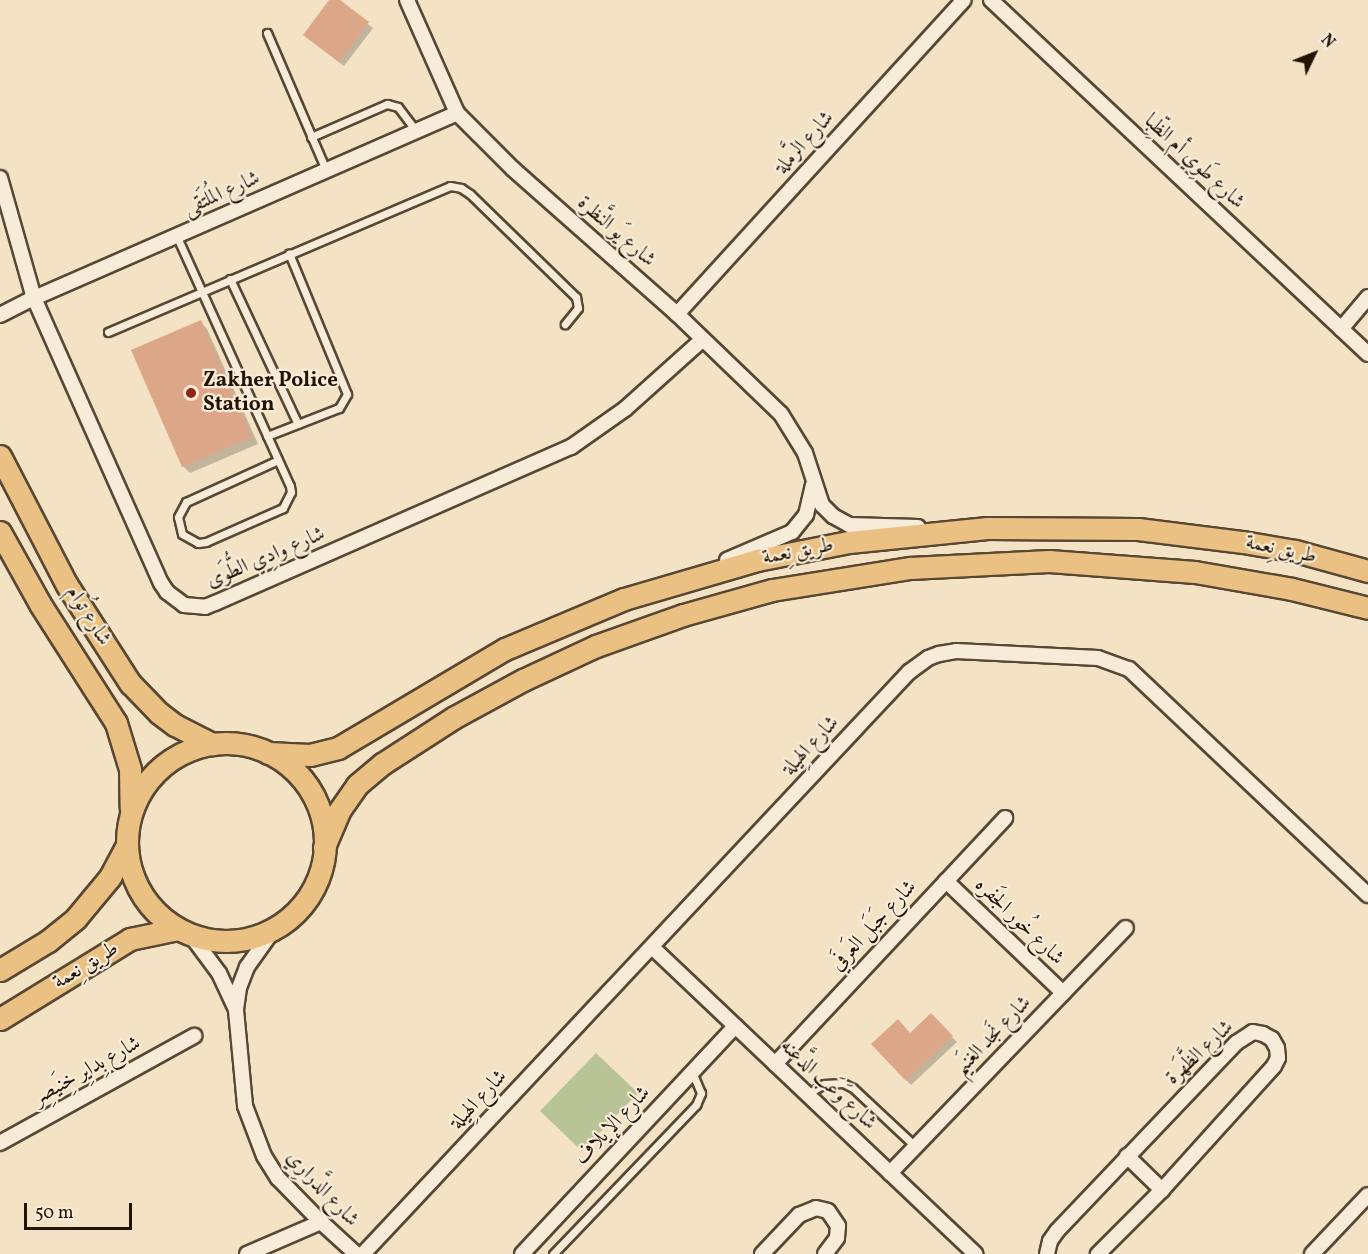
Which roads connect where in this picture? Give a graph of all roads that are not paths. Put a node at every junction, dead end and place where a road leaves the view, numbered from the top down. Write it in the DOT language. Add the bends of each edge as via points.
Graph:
graph roads {
  1 [pos="407,0"];
  2 [pos="964,0"];
  3 [pos="991,0"];
  4 [pos="267,33"];
  5 [pos="457,113"];
  6 [pos="416,131"];
  7 [pos="311,137"];
  8 [pos="326,170"];
  9 [pos="0,178"];
  10 [pos="177,237"];
  11 [pos="289,254"];
  12 [pos="230,279"];
  13 [pos="201,292"];
  14 [pos="1368,297"];
  15 [pos="34,298"];
  16 [pos="1,313"];
  17 [pos="677,314"];
  18 [pos="565,324"];
  19 [pos="1341,329"];
  20 [pos="108,332"];
  21 [pos="702,340"];
  22 [pos="1368,354"];
  23 [pos="298,424"];
  24 [pos="267,436"];
  25 [pos="0,456"];
  26 [pos="278,460"];
  27 [pos="813,483"];
  28 [pos="987,528"];
  29 [pos="0,532"];
  30 [pos="1368,571"];
  31 [pos="668,584"];
  32 [pos="1368,608"];
  33 [pos="212,744"];
  34 [pos="268,753"];
  35 [pos="130,817"];
  36 [pos="1005,818"];
  37 [pos="127,845"];
  38 [pos="324,847"];
  39 [pos="946,881"];
  40 [pos="1368,894"];
  41 [pos="1126,928"];
  42 [pos="274,929"];
  43 [pos="184,932"];
  44 [pos="652,947"];
  45 [pos="0,970"];
  46 [pos="1063,993"];
  47 [pos="236,1010"];
  48 [pos="0,1019"];
  49 [pos="735,1026"];
  50 [pos="194,1036"];
  51 [pos="775,1064"];
  52 [pos="692,1072"];
  53 [pos="807,1094"];
  54 [pos="0,1143"];
  55 [pos="915,1146"];
  56 [pos="1127,1156"];
  57 [pos="890,1173"];
  58 [pos="1162,1190"];
  59 [pos="1368,1195"];
  60 [pos="321,1222"];
  61 [pos="248,1254"];
  62 [pos="356,1254"];
  63 [pos="363,1254"];
  64 [pos="522,1254"];
  65 [pos="552,1254"];
  66 [pos="762,1254"];
  67 [pos="825,1254"];
  68 [pos="976,1254"];
  69 [pos="1047,1254"];
  70 [pos="1098,1254"];
  71 [pos="1312,1254"];
  1 -- 5 [label="street, شارع يَو النَّظرة"];
  2 -- 17 [label="street, شارع الرَّملة"];
  3 -- 19 [label="street, شارع طَوِي أم الظِّبا"];
  4 -- 7 [label="lane"];
  5 -- 6 [label="street, شارع المُلتَقى"];
  5 -- 17 [label="street, شارع يَو النَّظرة" via="513,169"];
  6 -- 7 [label="lane" via="398,106 387,104"];
  6 -- 8 [label="street, شارع المُلتَقى"];
  7 -- 8 [label="lane"];
  8 -- 10 [label="street, شارع المُلتَقى"];
  9 -- 15 [label="street, شارع وادِي الطُّوَى"];
  10 -- 13 [label="lane"];
  10 -- 15 [label="street, شارع المُلتَقى"];
  11 -- 12 [label="lane"];
  11 -- 18 [label="lane" via="444,187 461,188 576,297 578,308"];
  11 -- 23 [label="lane" via="347,394 339,408"];
  12 -- 13 [label="lane"];
  12 -- 23 [label="lane"];
  13 -- 20 [label="lane"];
  13 -- 24 [label="lane"];
  14 -- 19 [label="street"];
  15 -- 16 [label="street, شارع المُلتَقى"];
  15 -- 21 [label="street, شارع وادِي الطُّوَى" via="161,583 175,600 194,607 215,603 571,447 625,409"];
  17 -- 21 [label="street, شارع يَو النَّظرة"];
  19 -- 22 [label="street, شارع طَوِي أم الظِّبا"];
  21 -- 27 [label="street, شارع يَو النَّظرة" via="781,414 804,453"];
  23 -- 24 [label="lane"];
  24 -- 26 [label="lane"];
  25 -- 33 [label="main road, شارع تُوام" via="67,585 130,683 175,725"];
  26 -- 26 [label="lane" via="291,492 283,508 206,542 198,543 182,534 178,517 186,502"];
  27 -- 28 [label="street, شارع يَو النَّظرة" via="822,505 849,525"];
  27 -- 31 [label="street, شارع يَو النَّظرة" via="806,515 792,532"];
  28 -- 30 [label="main road, طريق نِعمة" via="1086,527 1191,534 1295,552"];
  28 -- 31 [label="main road, طريق نِعمة" via="803,550"];
  29 -- 35 [label="main road, شارع تُوام" via="40,604 116,723 130,769"];
  31 -- 34 [label="main road, طريق نِعمة" via="580,615 505,649 338,748 310,755"];
  32 -- 38 [label="main road, طريق نِعمة" via="1205,573 1049,561 910,568 772,590 683,615 596,646 470,708 369,774 339,811"];
  33 -- 34 [label="main road" via="240,745"];
  33 -- 35 [label="main road" via="184,752 160,768 141,790"];
  34 -- 38 [label="main road" via="292,769 310,792 321,818"];
  35 -- 37 [label="main road"];
  36 -- 39 [label="street, شارع جَبَل العَرفَي"];
  37 -- 43 [label="main road" via="138,887 155,911"];
  37 -- 45 [label="main road, طريق نِعمة" via="110,877 76,918 48,941"];
  38 -- 42 [label="main road" via="319,875 310,894 297,912"];
  39 -- 46 [label="street, شارع خُور الجَفره"];
  39 -- 51 [label="street, شارع جَبَل العَرفَي"];
  40 -- 44 [label="street, شارع الهِيلة" via="1129,669 1098,658 956,651 927,658 909,672"];
  41 -- 46 [label="street, شارع نَجد الغنَيم"];
  42 -- 43 [label="main road" via="233,941"];
  42 -- 47 [label="street, شارع الدَّرارِي" via="247,967"];
  43 -- 47 [label="street, شارع الدَّرارِي" via="219,973"];
  43 -- 48 [label="main road, طريق نِعمة" via="130,939"];
  44 -- 49 [label="street, شارع وَعَب الدَّعنه"];
  44 -- 63 [label="street, شارع الهِيلة"];
  46 -- 55 [label="street, شارع نَجد الغنَيم"];
  47 -- 60 [label="street, شارع الدَّرارِي" via="243,1089 253,1132 278,1178"];
  49 -- 51 [label="street, شارع وَعَب الدَّعنه"];
  49 -- 52 [label="street, شارع الإيلاف"];
  50 -- 54 [label="street, شارع بِدايِر خِنَيصِر"];
  51 -- 53 [label="street, شارع وَعَب الدَّعنه"];
  52 -- 64 [label="street, شارع الإيلاف"];
  52 -- 65 [label="lane" via="701,1092 696,1105"];
  53 -- 55 [label="lane" via="824,1084 843,1083"];
  53 -- 57 [label="street, شارع وَعَب الدَّعنه"];
  55 -- 57 [label="street, شارع نَجد الغنَيم"];
  56 -- 58 [label="street"];
  56 -- 58 [label="street, شارع الظَّهَرة" via="1244,1036 1253,1032 1272,1039 1278,1058 1274,1066"];
  56 -- 69 [label="street, شارع الظَّهَرة" via="1057,1231"];
  57 -- 68 [label="street, شارع وَعَب الدَّعنه"];
  58 -- 70 [label="street, شارع الظَّهَرة"];
  59 -- 71 [label="street"];
  60 -- 61 [label="street"];
  60 -- 62 [label="street, شارع الدَّرارِي"];
  66 -- 67 [label="street" via="799,1215 816,1208 828,1211 838,1226 837,1238"];
}
